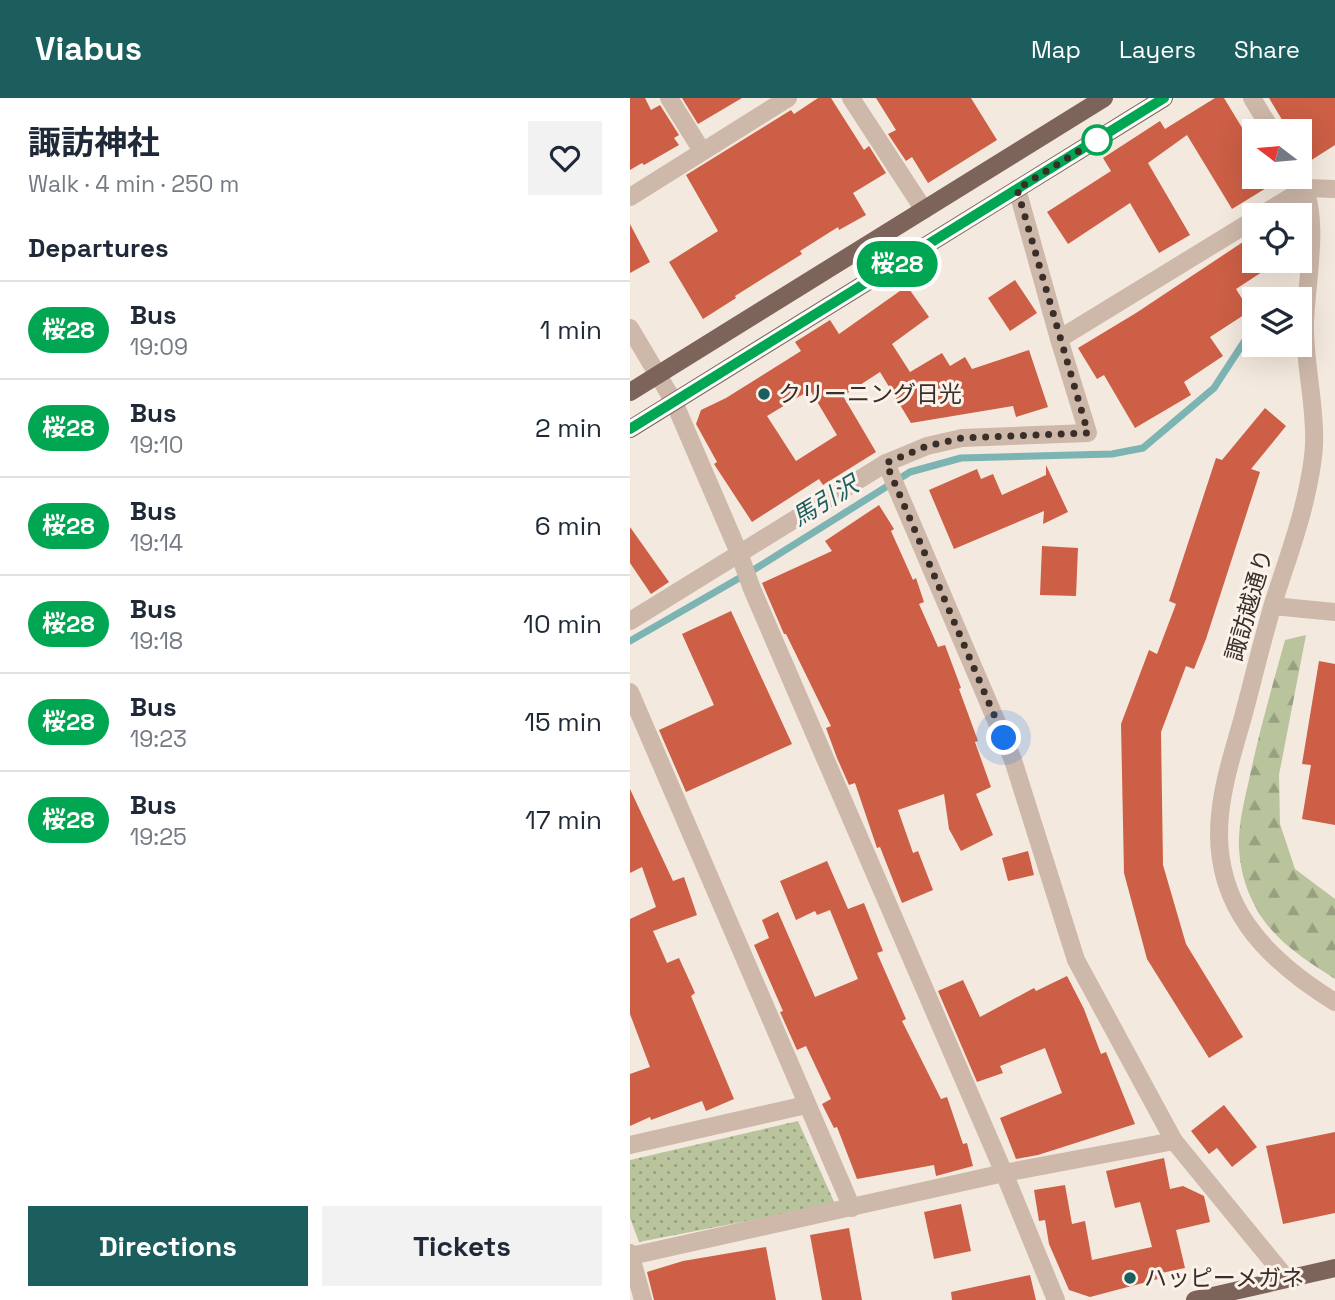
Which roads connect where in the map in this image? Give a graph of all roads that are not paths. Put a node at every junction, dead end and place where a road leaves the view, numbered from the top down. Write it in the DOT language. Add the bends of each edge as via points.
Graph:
graph roads {
  1 [pos="670,98"];
  2 [pos="788,98"];
  3 [pos="851,98"];
  4 [pos="1104,98"];
  5 [pos="1164,98"];
  6 [pos="1252,98"];
  7 [pos="1265,119"];
  8 [pos="702,151"];
  9 [pos="1312,184"];
  10 [pos="1017,189"];
  11 [pos="1293,189"];
  12 [pos="1303,189"];
  13 [pos="1335,189"];
  14 [pos="630,197"];
  15 [pos="1276,203"];
  16 [pos="924,210"];
  17 [pos="1242,227"];
  18 [pos="630,328"];
  19 [pos="1059,339"];
  20 [pos="658,374"];
  21 [pos="630,392"];
  22 [pos="674,402"];
  23 [pos="630,429"];
  24 [pos="887,467"];
  25 [pos="740,557"];
  26 [pos="1273,606"];
  27 [pos="1335,612"];
  28 [pos="630,621"];
  29 [pos="630,692"];
  30 [pos="1335,1002"];
  31 [pos="806,1105"];
  32 [pos="1174,1141"];
  33 [pos="630,1145"];
  34 [pos="1004,1173"];
  35 [pos="852,1208"];
  36 [pos="631,1254"];
  37 [pos="1335,1268"];
  38 [pos="1287,1279"];
  39 [pos="643,1300"];
  40 [pos="1056,1300"];
  41 [pos="1195,1300"];
  1 -- 8 [label="street"];
  2 -- 8 [label="street"];
  3 -- 16 [label="street"];
  4 -- 16 [label="main road"];
  5 -- 10 [label="main road"];
  6 -- 7 [label="street"];
  8 -- 14 [label="street"];
  9 -- 13 [label="street"];
  10 -- 19 [label="street"];
  10 -- 22 [label="main road"];
  11 -- 15 [label="street"];
  12 -- 26 [label="street, 諏訪越通り" via="1311,226 1305,324 1314,445 1303,507"];
  16 -- 20 [label="main road"];
  17 -- 19 [label="street"];
  18 -- 20 [label="street"];
  19 -- 24 [label="street" via="1088,433 962,438 927,446"];
  20 -- 21 [label="main road"];
  20 -- 22 [label="street"];
  22 -- 23 [label="main road"];
  22 -- 25 [label="street"];
  24 -- 25 [label="street"];
  24 -- 32 [label="street" via="1013,760 1076,960"];
  25 -- 28 [label="street"];
  25 -- 34 [label="street"];
  26 -- 27 [label="street"];
  26 -- 30 [label="street, 諏訪越通り" via="1226,777 1219,846 1236,907 1256,939 1281,965"];
  29 -- 31 [label="street"];
  31 -- 33 [label="street"];
  31 -- 35 [label="street"];
  32 -- 34 [label="street"];
  32 -- 38 [label="street"];
  34 -- 35 [label="street"];
  34 -- 40 [label="street"];
  35 -- 36 [label="street"];
  36 -- 39 [label="street"];
  37 -- 38 [label="main road"];
  38 -- 41 [label="main road"];
}
